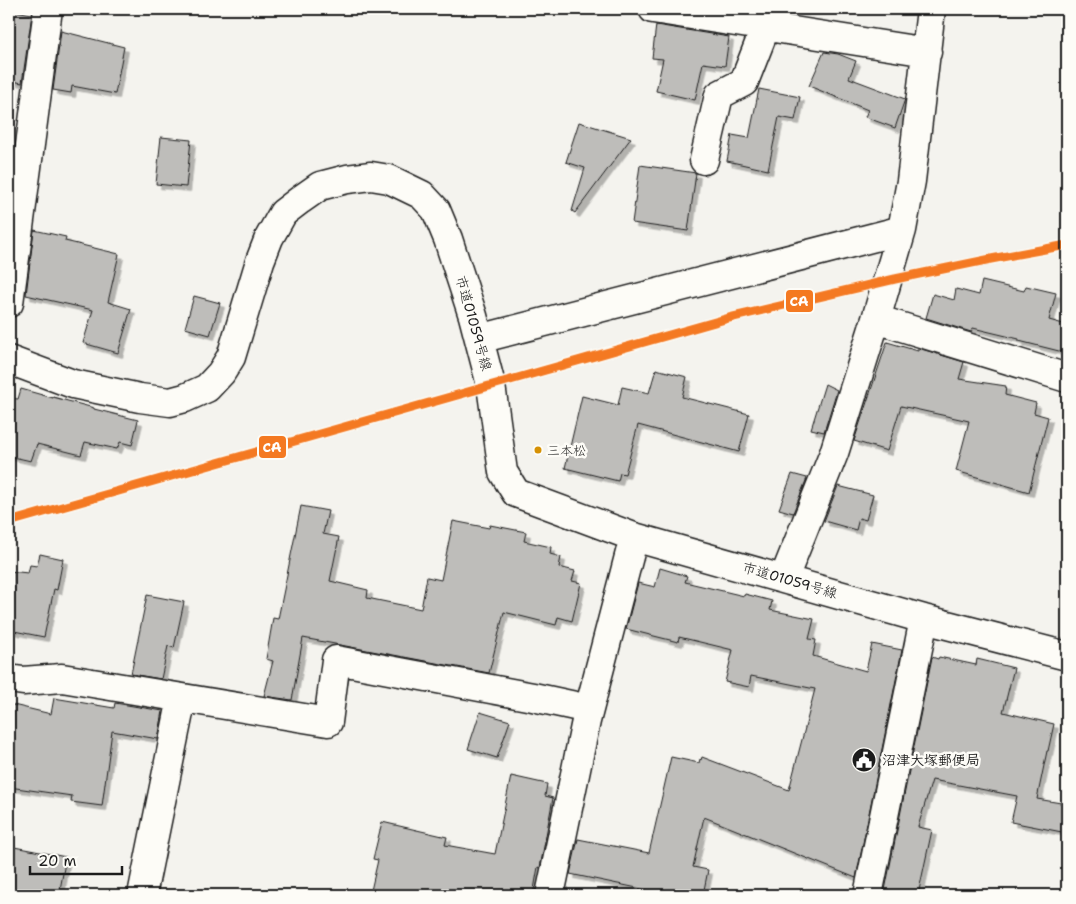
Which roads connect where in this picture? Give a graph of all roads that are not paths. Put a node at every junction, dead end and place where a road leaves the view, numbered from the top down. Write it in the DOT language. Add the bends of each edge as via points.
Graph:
graph roads {
  1 [pos="48,9"];
  2 [pos="654,9"];
  3 [pos="931,9"];
  4 [pos="766,26"];
  5 [pos="927,52"];
  6 [pos="704,160"];
  7 [pos="902,230"];
  8 [pos="9,303"];
  9 [pos="876,319"];
  10 [pos="479,339"];
  11 [pos="9,360"];
  12 [pos="1067,378"];
  13 [pos="634,537"];
  14 [pos="784,578"];
  15 [pos="924,619"];
  16 [pos="1067,656"];
  17 [pos="9,679"];
  18 [pos="182,698"];
  19 [pos="589,709"];
  20 [pos="142,895"];
  21 [pos="550,895"];
  22 [pos="868,895"];
  1 -- 8 [label="street"];
  2 -- 4 [label="street"];
  3 -- 5 [label="street"];
  4 -- 5 [label="street"];
  4 -- 6 [label="street" via="744,82 719,95"];
  5 -- 7 [label="street"];
  7 -- 9 [label="street"];
  7 -- 10 [label="street"];
  9 -- 12 [label="street"];
  9 -- 14 [label="street" via="834,453"];
  10 -- 11 [label="street, 市道01059号線" via="455,258 436,210 408,188 389,179 371,176 320,186 283,213 260,261 231,358 207,388 170,402 140,398 72,384"];
  10 -- 13 [label="street, 市道01059号線" via="491,385 503,472 516,493"];
  13 -- 14 [label="street, 市道01059号線"];
  13 -- 19 [label="street"];
  14 -- 15 [label="street, 市道01059号線"];
  15 -- 16 [label="street, 市道01059号線"];
  15 -- 22 [label="street"];
  17 -- 18 [label="street" via="62,678"];
  18 -- 19 [label="street" via="328,722 336,660"];
  18 -- 20 [label="street"];
  19 -- 21 [label="street"];
}
